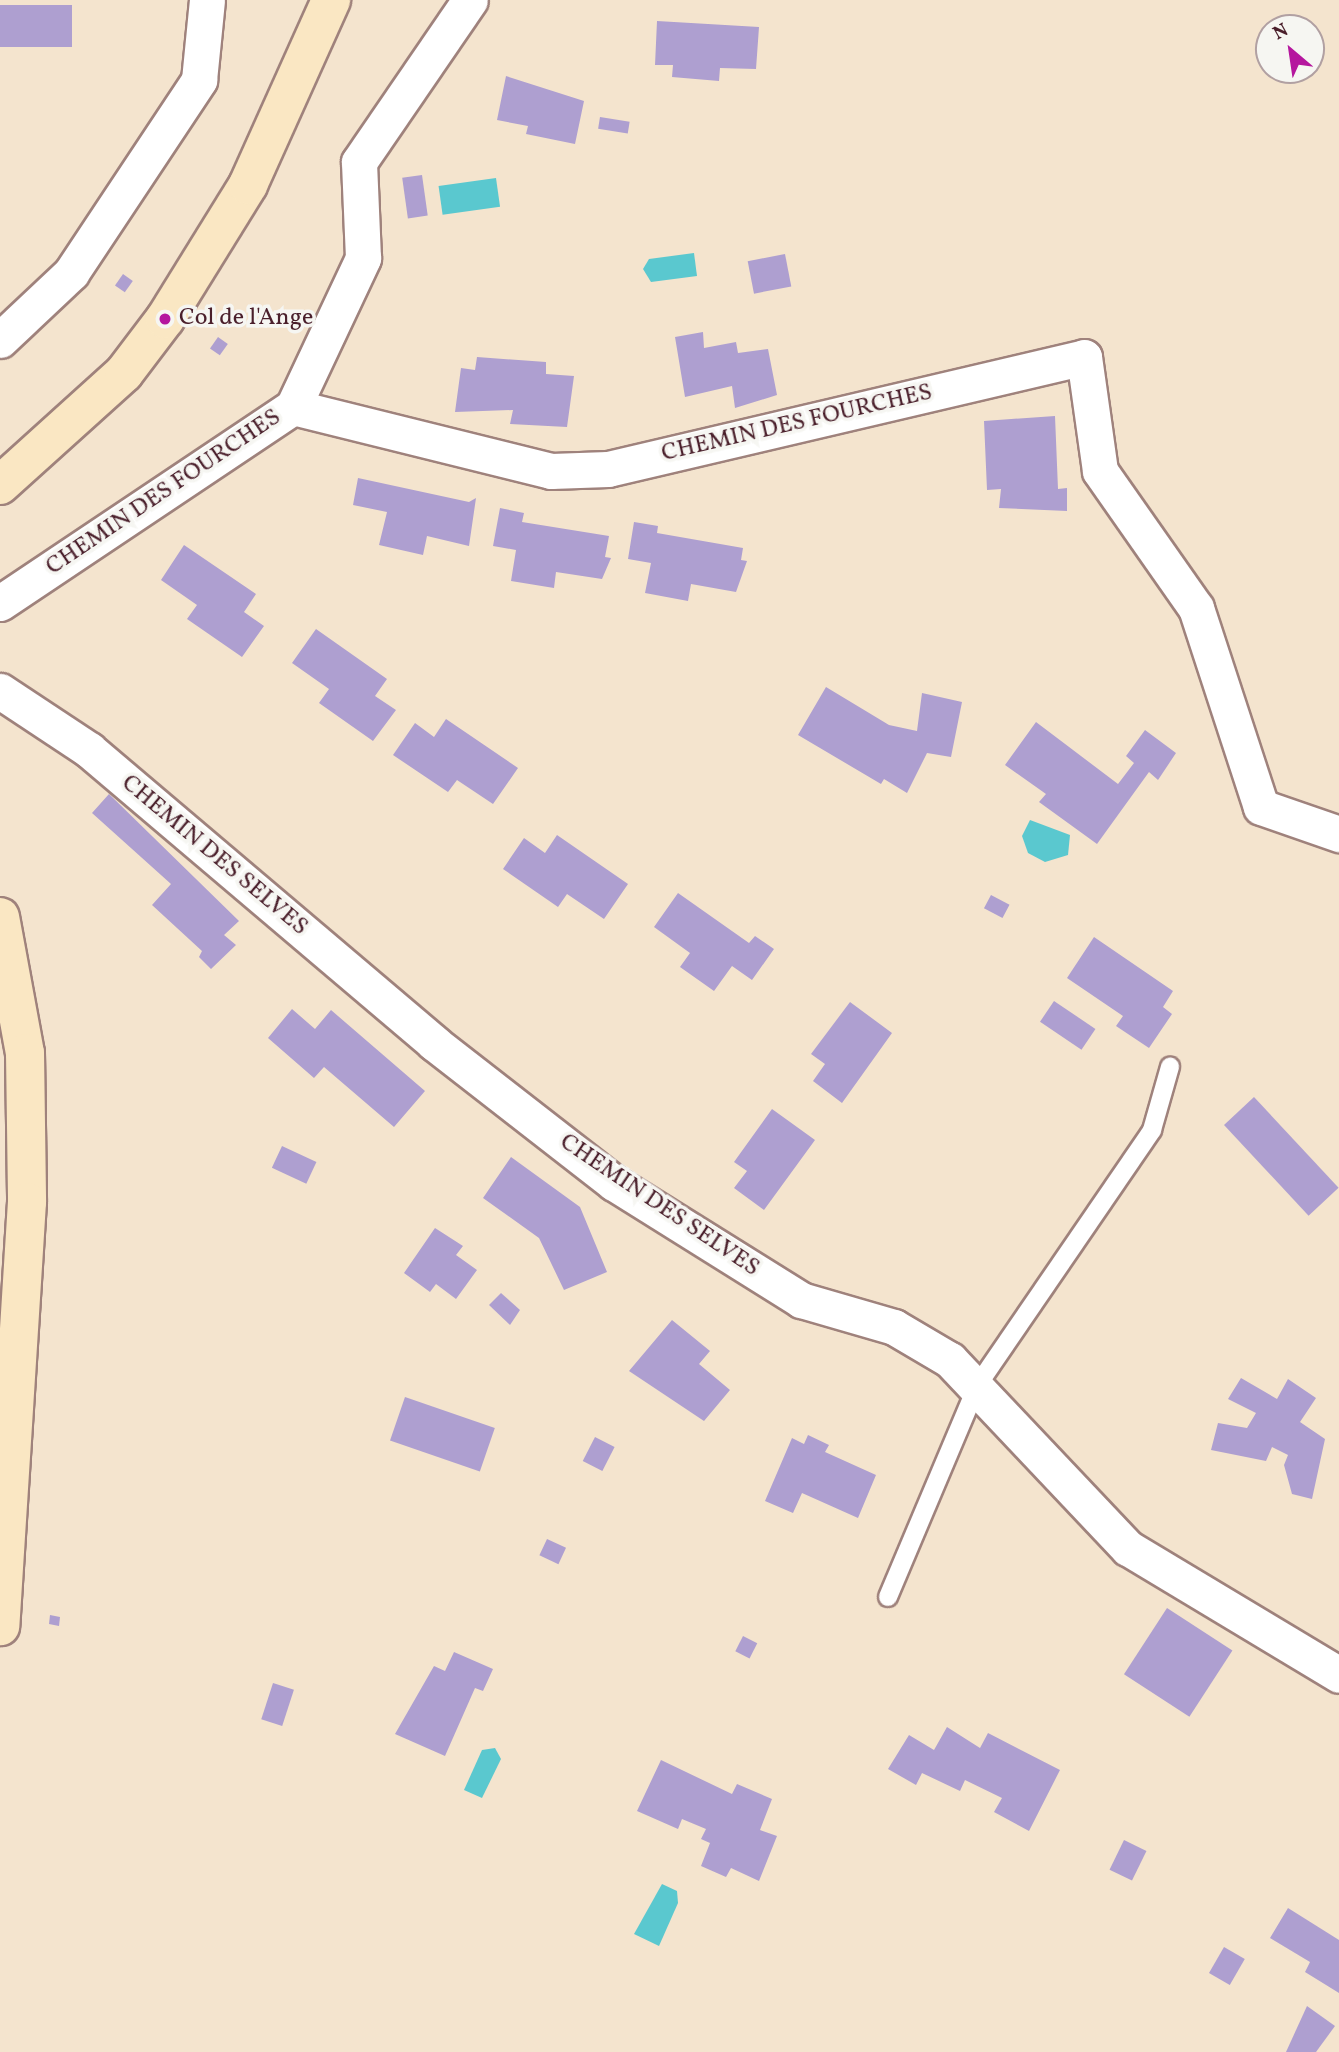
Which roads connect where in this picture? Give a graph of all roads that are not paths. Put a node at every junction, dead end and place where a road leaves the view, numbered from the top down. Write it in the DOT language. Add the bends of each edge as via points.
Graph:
graph roads {
  1 [pos="207,0"];
  2 [pos="331,0"];
  3 [pos="470,0"];
  4 [pos="0,340"];
  5 [pos="293,407"];
  6 [pos="37,455"];
  7 [pos="0,466"];
  8 [pos="0,485"];
  9 [pos="0,603"];
  10 [pos="0,691"];
  11 [pos="1339,835"];
  12 [pos="0,917"];
  13 [pos="6,985"];
  14 [pos="1170,1067"];
  15 [pos="977,1386"];
  16 [pos="888,1598"];
  17 [pos="0,1626"];
  18 [pos="1339,1675"];
  1 -- 4 [label="street" via="199,79 71,273"];
  2 -- 6 [label="main road" via="290,101 203,262 124,373"];
  3 -- 5 [label="street" via="359,162 363,258"];
  5 -- 9 [label="street, CHEMIN DES FOURCHES"];
  5 -- 11 [label="street, CHEMIN DES FOURCHES" via="551,471 608,468 1084,357 1100,471 1196,608 1261,807"];
  6 -- 7 [label="main road"];
  6 -- 8 [label="main road"];
  10 -- 15 [label="street, CHEMIN DES SELVES" via="89,750 434,1043 614,1183 801,1300 894,1327 950,1360"];
  12 -- 13 [label="main road"];
  13 -- 17 [label="main road" via="25,1052 27,1202"];
  14 -- 15 [label="lane" via="1152,1130"];
  15 -- 16 [label="lane"];
  15 -- 18 [label="street, CHEMIN DES SELVES" via="1128,1548"];
}
